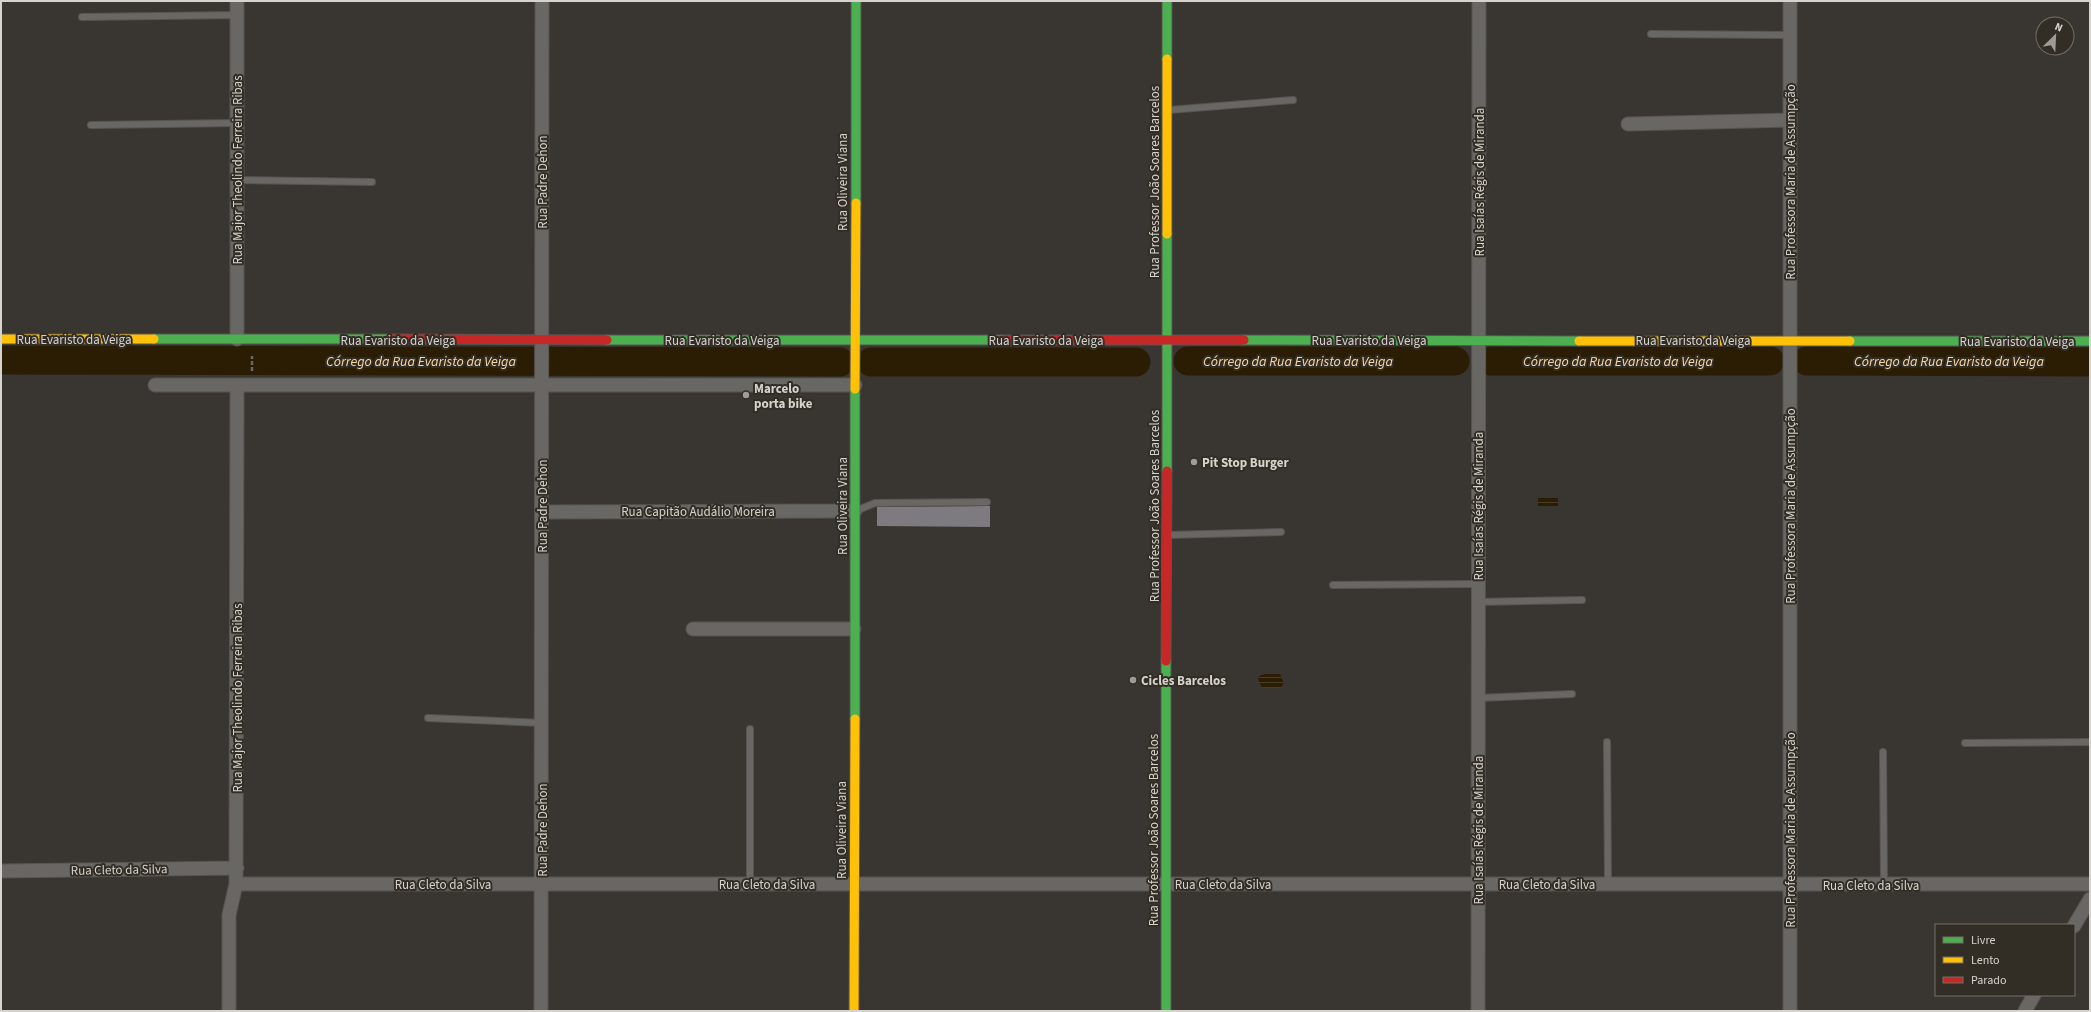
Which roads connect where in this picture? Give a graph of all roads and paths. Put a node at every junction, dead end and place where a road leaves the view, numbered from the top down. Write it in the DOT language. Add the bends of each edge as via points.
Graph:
graph roads {
  1 [pos="237,1"];
  2 [pos="542,1"];
  3 [pos="856,1"];
  4 [pos="1167,1"];
  5 [pos="1479,1"];
  6 [pos="1790,1"];
  7 [pos="237,15"];
  8 [pos="82,17"];
  9 [pos="1650,34"];
  10 [pos="1790,35"];
  11 [pos="1293,100"];
  12 [pos="1167,110"];
  13 [pos="1790,120"];
  14 [pos="237,123"];
  15 [pos="1628,124"];
  16 [pos="92,125"];
  17 [pos="237,180"];
  18 [pos="372,182"];
  19 [pos="1,339"];
  20 [pos="237,340"];
  21 [pos="252,340"];
  22 [pos="542,340"];
  23 [pos="855,340"];
  24 [pos="1167,340"];
  25 [pos="1479,340"];
  26 [pos="1790,340"];
  27 [pos="2090,341"];
  28 [pos="155,385"];
  29 [pos="237,385"];
  30 [pos="252,385"];
  31 [pos="542,385"];
  32 [pos="855,385"];
  33 [pos="987,502"];
  34 [pos="855,511"];
  35 [pos="542,512"];
  36 [pos="1281,532"];
  37 [pos="1167,535"];
  38 [pos="1478,584"];
  39 [pos="1333,585"];
  40 [pos="1582,600"];
  41 [pos="1478,602"];
  42 [pos="693,629"];
  43 [pos="854,629"];
  44 [pos="1572,694"];
  45 [pos="1478,698"];
  46 [pos="428,718"];
  47 [pos="542,723"];
  48 [pos="750,728"];
  49 [pos="1607,742"];
  50 [pos="2090,742"];
  51 [pos="1965,743"];
  52 [pos="1883,752"];
  53 [pos="237,868"];
  54 [pos="1,871"];
  55 [pos="236,884"];
  56 [pos="541,884"];
  57 [pos="750,884"];
  58 [pos="854,884"];
  59 [pos="1166,884"];
  60 [pos="1478,884"];
  61 [pos="1608,884"];
  62 [pos="1790,884"];
  63 [pos="1884,884"];
  64 [pos="2090,884"];
  65 [pos="2090,899"];
  66 [pos="2075,924"];
  67 [pos="2033,996"];
  68 [pos="228,1011"];
  69 [pos="541,1011"];
  70 [pos="854,1011"];
  71 [pos="1166,1011"];
  72 [pos="1478,1011"];
  73 [pos="1790,1011"];
  74 [pos="2025,1011"];
  1 -- 7 [label="street, Rua Major Theolindo Ferreira Ribas"];
  2 -- 22 [label="street, Rua Padre Dehon"];
  3 -- 23 [label="street, Rua Oliveira Viana"];
  4 -- 12 [label="street, Rua Professor João Soares Barcelos"];
  5 -- 25 [label="street, Rua Isaías Régis de Miranda"];
  6 -- 10 [label="street, Rua Professora Maria de Assumpção"];
  7 -- 8 [label="lane"];
  7 -- 14 [label="street, Rua Major Theolindo Ferreira Ribas"];
  9 -- 10 [label="lane"];
  10 -- 13 [label="street, Rua Professora Maria de Assumpção"];
  11 -- 12 [label="lane"];
  12 -- 24 [label="street, Rua Professor João Soares Barcelos"];
  13 -- 15 [label="street"];
  13 -- 26 [label="street, Rua Professora Maria de Assumpção"];
  14 -- 16 [label="lane"];
  14 -- 17 [label="street, Rua Major Theolindo Ferreira Ribas"];
  17 -- 18 [label="lane"];
  17 -- 20 [label="street, Rua Major Theolindo Ferreira Ribas"];
  19 -- 20 [label="street, Rua Evaristo da Veiga"];
  20 -- 21 [label="street, Rua Evaristo da Veiga"];
  21 -- 22 [label="street, Rua Evaristo da Veiga"];
  21 -- 30 [label="path"];
  22 -- 23 [label="street, Rua Evaristo da Veiga"];
  22 -- 31 [label="street, Rua Padre Dehon"];
  23 -- 24 [label="street, Rua Evaristo da Veiga"];
  23 -- 32 [label="street, Rua Oliveira Viana"];
  24 -- 25 [label="street, Rua Evaristo da Veiga"];
  24 -- 37 [label="street, Rua Professor João Soares Barcelos"];
  25 -- 26 [label="street, Rua Evaristo da Veiga"];
  25 -- 38 [label="street, Rua Isaías Régis de Miranda"];
  26 -- 27 [label="street, Rua Evaristo da Veiga"];
  26 -- 62 [label="street, Rua Professora Maria de Assumpção"];
  28 -- 29 [label="street"];
  29 -- 30 [label="street"];
  29 -- 53 [label="street, Rua Major Theolindo Ferreira Ribas"];
  30 -- 31 [label="street"];
  31 -- 32 [label="street"];
  31 -- 35 [label="street, Rua Padre Dehon"];
  32 -- 34 [label="street, Rua Oliveira Viana"];
  33 -- 34 [label="lane" via="876,503"];
  34 -- 35 [label="street, Rua Capitão Audálio Moreira"];
  34 -- 43 [label="street, Rua Oliveira Viana"];
  35 -- 47 [label="street, Rua Padre Dehon"];
  36 -- 37 [label="lane"];
  37 -- 59 [label="street, Rua Professor João Soares Barcelos"];
  38 -- 39 [label="lane"];
  38 -- 41 [label="street, Rua Isaías Régis de Miranda"];
  40 -- 41 [label="lane"];
  41 -- 45 [label="street, Rua Isaías Régis de Miranda"];
  42 -- 43 [label="street"];
  43 -- 58 [label="street, Rua Oliveira Viana"];
  44 -- 45 [label="lane"];
  45 -- 60 [label="street, Rua Isaías Régis de Miranda"];
  46 -- 47 [label="lane"];
  47 -- 56 [label="street, Rua Padre Dehon"];
  48 -- 57 [label="lane"];
  49 -- 61 [label="lane"];
  50 -- 51 [label="lane"];
  52 -- 63 [label="lane"];
  53 -- 54 [label="street, Rua Cleto da Silva"];
  53 -- 55 [label="street, Rua Major Theolindo Ferreira Ribas"];
  55 -- 56 [label="street, Rua Cleto da Silva"];
  55 -- 68 [label="street, Rua Major Theolindo Ferreira Ribas" via="229,915"];
  56 -- 57 [label="street, Rua Cleto da Silva"];
  56 -- 69 [label="street, Rua Padre Dehon"];
  57 -- 58 [label="street, Rua Cleto da Silva"];
  58 -- 59 [label="street, Rua Cleto da Silva"];
  58 -- 70 [label="street, Rua Oliveira Viana"];
  59 -- 60 [label="street, Rua Cleto da Silva"];
  59 -- 71 [label="street, Rua Professor João Soares Barcelos"];
  60 -- 61 [label="street, Rua Cleto da Silva"];
  60 -- 72 [label="street, Rua Isaías Régis de Miranda"];
  61 -- 62 [label="street, Rua Cleto da Silva"];
  62 -- 63 [label="street, Rua Cleto da Silva"];
  62 -- 73 [label="street, Rua Professora Maria de Assumpção"];
  63 -- 64 [label="street, Rua Cleto da Silva"];
  65 -- 66 [label="street"];
  67 -- 74 [label="street"];
}
